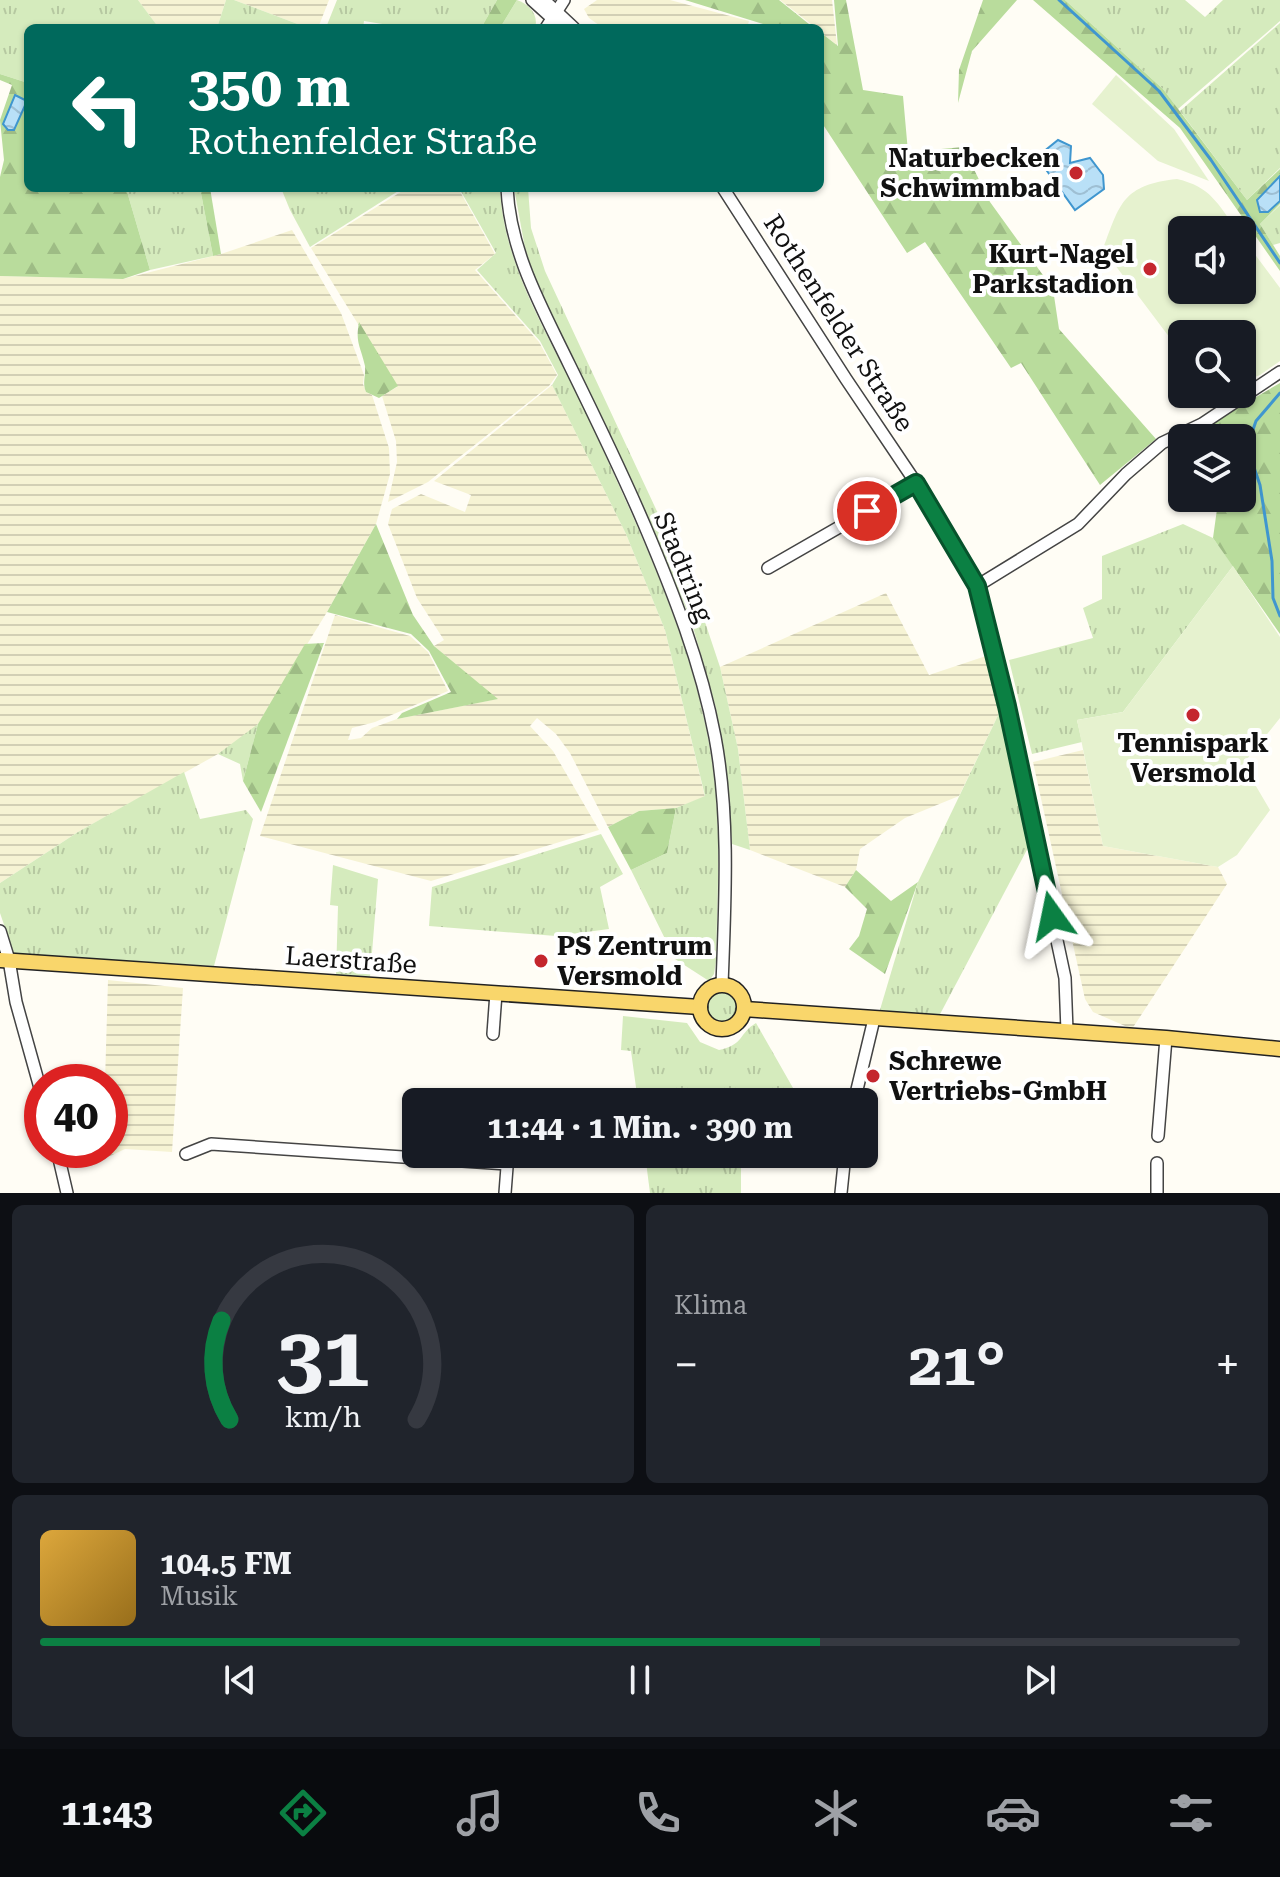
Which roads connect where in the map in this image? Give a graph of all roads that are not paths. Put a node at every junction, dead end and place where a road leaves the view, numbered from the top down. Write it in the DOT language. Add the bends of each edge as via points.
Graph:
graph roads {
  1 [pos="532,0"];
  2 [pos="544,0"];
  3 [pos="555,15"];
  4 [pos="508,192"];
  5 [pos="726,192"];
  6 [pos="1280,372"];
  7 [pos="916,483"];
  8 [pos="768,568"];
  9 [pos="977,586"];
  10 [pos="0,931"];
  11 [pos="5,960"];
  12 [pos="722,985"];
  13 [pos="496,993"];
  14 [pos="700,1007"];
  15 [pos="744,1009"];
  16 [pos="874,1019"];
  17 [pos="1067,1031"];
  18 [pos="493,1034"];
  19 [pos="1166,1038"];
  20 [pos="1280,1049"];
  21 [pos="33,1064"];
  22 [pos="857,1088"];
  23 [pos="1158,1136"];
  24 [pos="186,1154"];
  25 [pos="402,1154"];
  26 [pos="1157,1163"];
  27 [pos="61,1168"];
  28 [pos="506,1168"];
  29 [pos="844,1168"];
  30 [pos="67,1193"];
  31 [pos="505,1193"];
  32 [pos="841,1193"];
  33 [pos="1157,1193"];
  1 -- 3 [label="street"];
  2 -- 3 [label="street"];
  4 -- 12 [label="street, Stadtring" via="513,232 532,288 643,522 698,670 715,738 723,812"];
  5 -- 7 [label="street, Rothenfelder Straße"];
  6 -- 9 [label="street" via="1202,424 1162,443 1078,524"];
  7 -- 8 [label="street"];
  7 -- 9 [label="street, Rothenfelder Straße"];
  9 -- 17 [label="street, Rothenfelder Straße" via="1065,978"];
  10 -- 11 [label="street"];
  11 -- 13 [label="main road, Laerstraße"];
  11 -- 21 [label="street"];
  12 -- 14 [label="main road" via="709,989"];
  12 -- 15 [label="main road" via="739,993"];
  13 -- 14 [label="main road, Laerstraße"];
  13 -- 18 [label="street"];
  14 -- 15 [label="main road" via="710,1026 724,1030 735,1025"];
  15 -- 16 [label="main road"];
  16 -- 17 [label="main road"];
  16 -- 22 [label="street"];
  17 -- 19 [label="main road"];
  19 -- 20 [label="main road"];
  19 -- 23 [label="street"];
  24 -- 25 [label="street" via="211,1144"];
  26 -- 33 [label="street"];
  27 -- 30 [label="street"];
  28 -- 31 [label="street"];
  29 -- 32 [label="street"];
}
